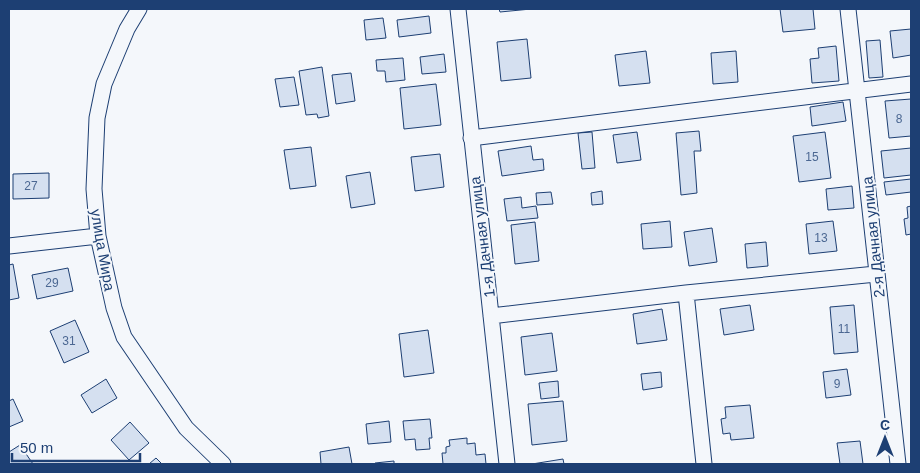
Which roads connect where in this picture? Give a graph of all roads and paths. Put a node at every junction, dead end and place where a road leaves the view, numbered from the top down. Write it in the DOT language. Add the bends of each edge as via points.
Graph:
graph roads {
  1 [pos="139,9"];
  2 [pos="458,9"];
  3 [pos="848,9"];
  4 [pos="911,84"];
  5 [pos="857,89"];
  6 [pos="471,138"];
  7 [pos="98,236"];
  8 [pos="9,246"];
  9 [pos="876,274"];
  10 [pos="686,294"];
  11 [pos="491,316"];
  12 [pos="223,464"];
  13 [pos="507,464"];
  14 [pos="704,464"];
  15 [pos="898,464"];
  1 -- 7 [label="street, улица Мира" via="104,84 97,118 94,189"];
  2 -- 6 [label="street, 1-я Дачная улица"];
  3 -- 5 [label="street, 2-я Дачная улица"];
  4 -- 5 [label="street"];
  5 -- 6 [label="street"];
  5 -- 9 [label="street, 2-я Дачная улица"];
  6 -- 11 [label="street, 1-я Дачная улица"];
  7 -- 8 [label="street"];
  7 -- 12 [label="street, улица Мира" via="124,337 186,428"];
  9 -- 10 [label="street"];
  9 -- 15 [label="street, 2-я Дачная улица"];
  10 -- 11 [label="street"];
  10 -- 14 [label="street"];
  11 -- 13 [label="street, 1-я Дачная улица"];
}
